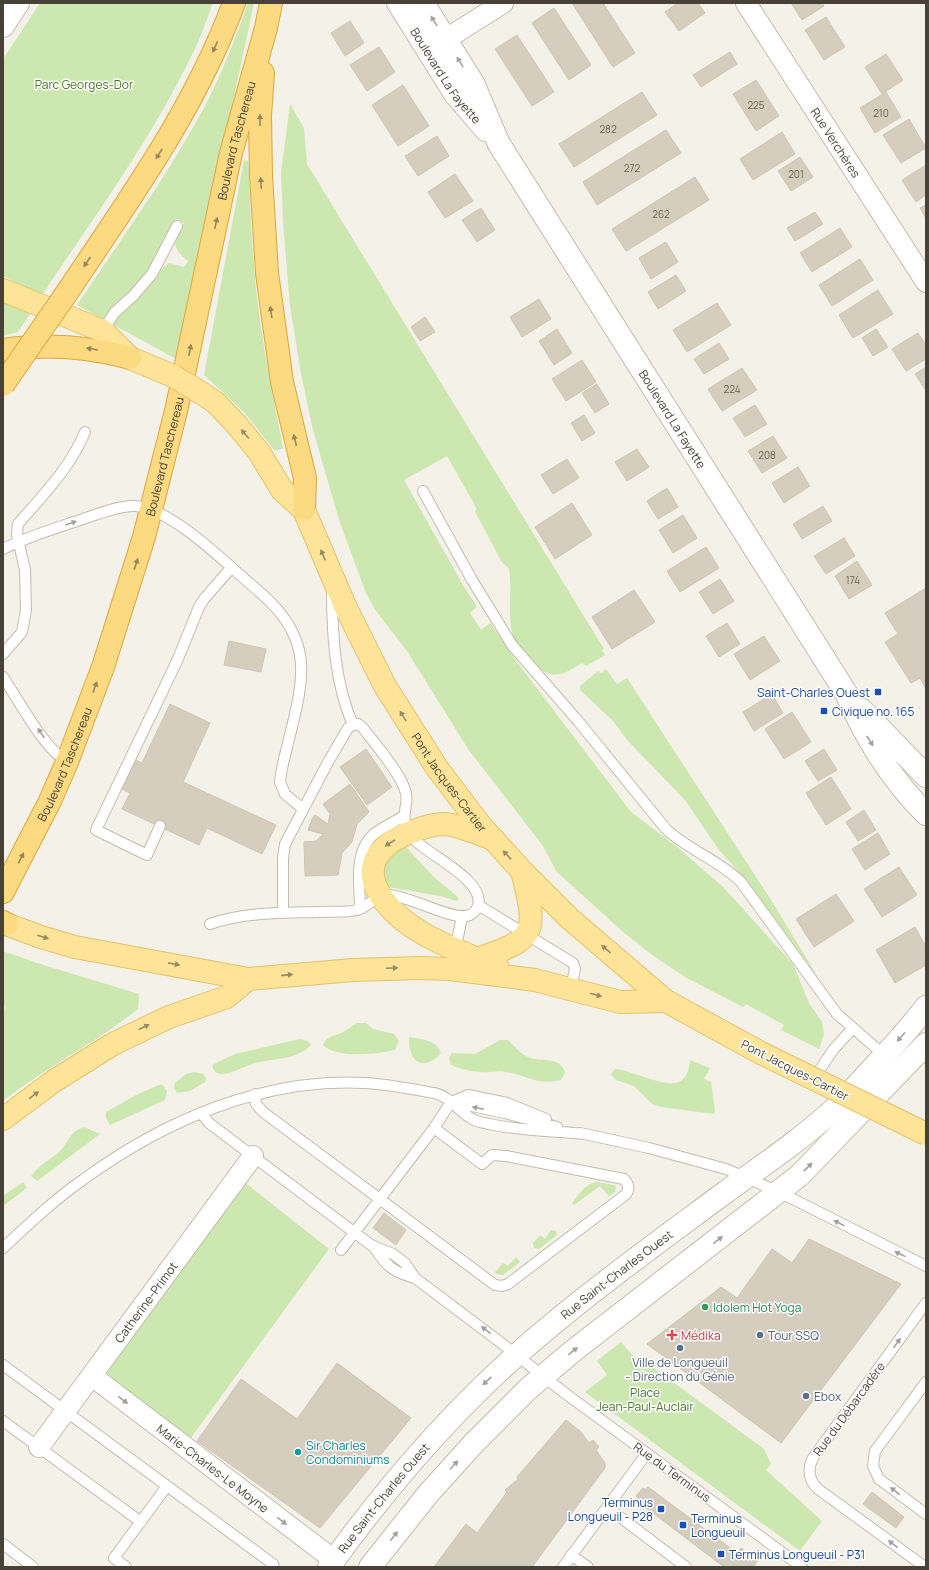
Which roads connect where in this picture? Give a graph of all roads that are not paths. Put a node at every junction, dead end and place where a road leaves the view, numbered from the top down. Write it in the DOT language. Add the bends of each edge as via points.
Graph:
graph roads {
  1 [pos="18,3"];
  2 [pos="234,3"];
  3 [pos="271,3"];
  4 [pos="398,3"];
  5 [pos="423,3"];
  6 [pos="503,3"];
  7 [pos="746,3"];
  8 [pos="3,26"];
  9 [pos="266,28"];
  10 [pos="446,40"];
  11 [pos="428,51"];
  12 [pos="499,144"];
  13 [pos="177,226"];
  14 [pos="926,282"];
  15 [pos="3,290"];
  16 [pos="103,331"];
  17 [pos="3,350"];
  18 [pos="130,358"];
  19 [pos="3,385"];
  20 [pos="85,432"];
  21 [pos="423,491"];
  22 [pos="152,510"];
  23 [pos="304,510"];
  24 [pos="20,542"];
  25 [pos="3,550"];
  26 [pos="231,568"];
  27 [pos="332,578"];
  28 [pos="3,654"];
  29 [pos="3,677"];
  30 [pos="846,693"];
  31 [pos="352,725"];
  32 [pos="67,762"];
  33 [pos="926,776"];
  34 [pos="303,809"];
  35 [pos="926,814"];
  36 [pos="407,824"];
  37 [pos="160,826"];
  38 [pos="493,839"];
  39 [pos="522,871"];
  40 [pos="3,892"];
  41 [pos="380,895"];
  42 [pos="478,905"];
  43 [pos="360,908"];
  44 [pos="283,913"];
  45 [pos="462,916"];
  46 [pos="4,923"];
  47 [pos="210,924"];
  48 [pos="526,934"];
  49 [pos="453,959"];
  50 [pos="478,959"];
  51 [pos="517,977"];
  52 [pos="248,979"];
  53 [pos="571,988"];
  54 [pos="666,1001"];
  55 [pos="926,1007"];
  56 [pos="852,1028"];
  57 [pos="926,1044"];
  58 [pos="884,1055"];
  59 [pos="815,1076"];
  60 [pos="255,1094"];
  61 [pos="451,1102"];
  62 [pos="201,1113"];
  63 [pos="3,1119"];
  64 [pos="434,1128"];
  65 [pos="585,1134"];
  66 [pos="926,1134"];
  67 [pos="253,1156"];
  68 [pos="747,1178"];
  69 [pos="779,1192"];
  70 [pos="380,1199"];
  71 [pos="354,1232"];
  72 [pos="3,1248"];
  73 [pos="341,1250"];
  74 [pos="926,1266"];
  75 [pos="926,1303"];
  76 [pos="516,1355"];
  77 [pos="3,1365"];
  78 [pos="92,1376"];
  79 [pos="543,1376"];
  80 [pos="926,1382"];
  81 [pos="66,1412"];
  82 [pos="3,1421"];
  83 [pos="39,1447"];
  84 [pos="647,1453"];
  85 [pos="167,1486"];
  86 [pos="607,1507"];
  87 [pos="926,1514"];
  88 [pos="141,1522"];
  89 [pos="3,1544"];
  90 [pos="571,1555"];
  91 [pos="332,1564"];
  92 [pos="33,1567"];
  93 [pos="126,1567"];
  94 [pos="274,1567"];
  95 [pos="370,1567"];
  96 [pos="563,1567"];
  97 [pos="588,1567"];
  98 [pos="686,1567"];
  99 [pos="802,1567"];
  100 [pos="925,1567"];
  1 -- 8 [label="street"];
  2 -- 19 [label="highway, one-way, bridge" via="201,78 179,120 136,190"];
  3 -- 9 [label="highway, Boulevard Taschereau"];
  4 -- 11 [label="street, Boulevard La Fayette"];
  10 -- 5 [label="street, Boulevard La Fayette, one-way"];
  6 -- 10 [label="street"];
  7 -- 14 [label="street, Rue Verchères"];
  22 -- 9 [label="highway, Boulevard Taschereau, one-way" via="185,373 231,153"];
  23 -- 9 [label="highway, one-way" via="305,478 282,382 264,249 260,116"];
  10 -- 11 [label="street"];
  12 -- 10 [label="street, Boulevard La Fayette, one-way" via="473,83"];
  11 -- 12 [label="street, Boulevard La Fayette" via="455,94"];
  12 -- 30 [label="street, Boulevard La Fayette"];
  13 -- 16 [label="lane" via="152,274 114,313"];
  15 -- 16 [label="main road"];
  16 -- 18 [label="main road"];
  18 -- 17 [label="highway, one-way" via="60,345"];
  23 -- 18 [label="main road, one-way, bridge" via="282,490 259,452 216,403 174,376"];
  20 -- 24 [label="lane" via="75,454 63,471 18,524 17,535"];
  21 -- 56 [label="lane" via="486,603 521,657 578,721 666,829 741,882 833,1008"];
  24 -- 22 [label="lane, one-way" via="124,507 134,506"];
  22 -- 26 [label="lane" via="182,527"];
  32 -- 22 [label="highway, Boulevard Taschereau, one-way" via="105,660"];
  27 -- 23 [label="main road, Pont Jacques-Cartier, one-way"];
  24 -- 25 [label="lane"];
  24 -- 28 [label="lane" via="27,592 25,617 22,632"];
  26 -- 34 [label="lane" via="273,604 288,622 298,644 302,680 280,782 285,794"];
  26 -- 37 [label="lane" via="199,607 180,655 96,830 147,855"];
  27 -- 31 [label="lane" via="332,628 342,692"];
  38 -- 27 [label="main road, Pont Jacques-Cartier, one-way" via="458,797 416,736 377,671"];
  32 -- 29 [label="lane, one-way" via="47,744"];
  30 -- 33 [label="street, Boulevard La Fayette"];
  30 -- 35 [label="street, Boulevard La Fayette, one-way" via="877,752"];
  31 -- 34 [label="lane"];
  31 -- 36 [label="lane" via="358,724 363,728 402,782 406,795"];
  40 -- 32 [label="highway, Boulevard Taschereau, one-way"];
  34 -- 44 [label="lane" via="284,849"];
  36 -- 38 [label="main road" via="423,827 444,824"];
  36 -- 41 [label="main road, one-way" via="376,859 373,875"];
  36 -- 42 [label="lane" via="417,842 444,860 464,878 478,894"];
  36 -- 43 [label="lane" via="374,835 363,849 359,866"];
  39 -- 38 [label="main road, Pont Jacques-Cartier, one-way"];
  39 -- 48 [label="main road" via="531,909 531,924"];
  54 -- 39 [label="main road, Pont Jacques-Cartier, one-way" via="582,930"];
  41 -- 43 [label="lane"];
  41 -- 45 [label="lane" via="408,898"];
  41 -- 49 [label="main road" via="408,924"];
  42 -- 45 [label="lane" via="472,914"];
  42 -- 48 [label="lane"];
  43 -- 44 [label="lane"];
  44 -- 47 [label="lane" via="232,916"];
  45 -- 49 [label="lane"];
  46 -- 52 [label="main road, one-way" via="75,947"];
  48 -- 50 [label="main road" via="509,948"];
  48 -- 53 [label="lane" via="573,963 575,969"];
  49 -- 50 [label="main road"];
  49 -- 51 [label="main road"];
  52 -- 49 [label="main road, one-way" via="353,970 419,968"];
  50 -- 51 [label="main road"];
  51 -- 53 [label="main road"];
  63 -- 52 [label="main road, one-way" via="54,1081 100,1052 150,1024 227,997"];
  53 -- 54 [label="main road, one-way" via="620,1002"];
  54 -- 66 [label="main road, Pont Jacques-Cartier, bridge" via="761,1053"];
  55 -- 58 [label="street, Rue Saint-Charles Ouest, one-way"];
  56 -- 58 [label="lane"];
  56 -- 59 [label="lane"];
  69 -- 57 [label="street, one-way" via="818,1157"];
  58 -- 68 [label="street, Rue Saint-Charles Ouest" via="829,1114"];
  60 -- 61 [label="lane" via="316,1085 363,1083 436,1093"];
  60 -- 62 [label="lane"];
  60 -- 70 [label="lane" via="256,1104 263,1112"];
  61 -- 64 [label="lane"];
  61 -- 65 [label="lane" via="474,1120 502,1127"];
  65 -- 61 [label="lane, one-way" via="507,1103 466,1095"];
  62 -- 67 [label="lane, Rue du Terminus" via="209,1123"];
  62 -- 72 [label="lane" via="144,1140 102,1166 61,1197"];
  64 -- 70 [label="lane"];
  64 -- 70 [label="lane" via="482,1164 492,1155 506,1156 624,1179 628,1184 628,1190 625,1195 536,1263 502,1286 492,1284"];
  65 -- 68 [label="lane" via="673,1154"];
  67 -- 71 [label="lane, Rue du Terminus"];
  67 -- 78 [label="street, Catherine-Primot"];
  68 -- 69 [label="lane"];
  68 -- 76 [label="street, Rue Saint-Charles Ouest" via="635,1259"];
  74 -- 69 [label="lane, one-way"];
  79 -- 69 [label="street, one-way"];
  70 -- 71 [label="lane"];
  71 -- 73 [label="lane"];
  76 -- 71 [label="lane, Rue du Terminus, one-way" via="415,1278 396,1272 384,1262 374,1247"];
  100 -- 75 [label="lane, Rue du Débarcadère, one-way" via="818,1489 812,1482 809,1470 813,1458"];
  76 -- 79 [label="lane, Rue du Terminus"];
  76 -- 91 [label="street, Rue Saint-Charles Ouest, one-way" via="422,1448 381,1497"];
  77 -- 81 [label="lane"];
  78 -- 81 [label="street, Catherine-Primot"];
  78 -- 91 [label="street, Marie-Charles-Le Moyne, one-way"];
  79 -- 84 [label="lane, Rue du Terminus"];
  95 -- 79 [label="street, one-way" via="437,1484"];
  87 -- 80 [label="lane, one-way" via="879,1479 874,1471 873,1461 878,1446"];
  81 -- 83 [label="street, Catherine-Primot"];
  81 -- 85 [label="lane"];
  82 -- 83 [label="lane"];
  83 -- 88 [label="lane"];
  84 -- 86 [label="lane"];
  84 -- 99 [label="lane, Rue du Terminus"];
  85 -- 88 [label="lane"];
  85 -- 94 [label="lane"];
  86 -- 90 [label="lane"];
  86 -- 98 [label="lane"];
  88 -- 93 [label="lane" via="114,1558"];
  89 -- 92 [label="lane"];
  90 -- 96 [label="lane"];
  90 -- 97 [label="lane"];
}
